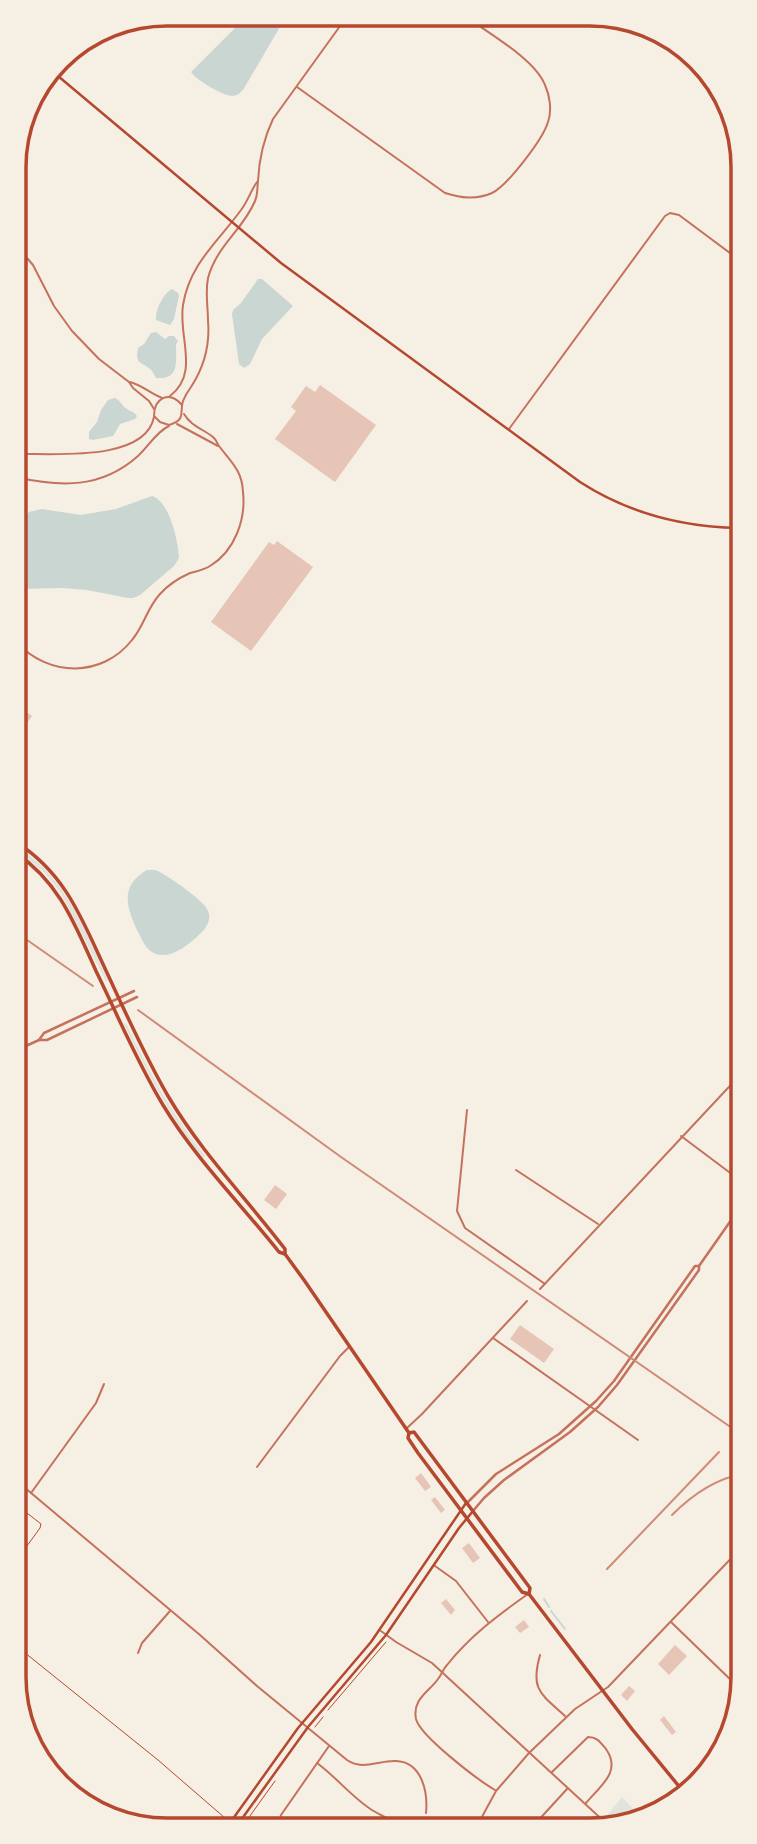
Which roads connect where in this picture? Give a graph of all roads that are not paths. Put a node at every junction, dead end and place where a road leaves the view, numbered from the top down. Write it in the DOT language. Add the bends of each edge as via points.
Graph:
graph roads {
  1 [pos="340,26"];
  2 [pos="479,26"];
  3 [pos="59,77"];
  4 [pos="296,86"];
  5 [pos="258,181"];
  6 [pos="232,222"];
  7 [pos="238,227"];
  8 [pos="731,254"];
  9 [pos="27,258"];
  10 [pos="129,382"];
  11 [pos="169,396"];
  12 [pos="163,398"];
  13 [pos="182,405"];
  14 [pos="154,409"];
  15 [pos="183,412"];
  16 [pos="154,416"];
  17 [pos="174,424"];
  18 [pos="169,425"];
  19 [pos="508,430"];
  20 [pos="219,446"];
  21 [pos="27,454"];
  22 [pos="27,479"];
  23 [pos="731,528"];
  24 [pos="27,652"];
  25 [pos="27,850"];
  26 [pos="27,861"];
  27 [pos="134,991"];
  28 [pos="137,997"];
  29 [pos="119,998"];
  30 [pos="111,1002"];
  31 [pos="122,1004"];
  32 [pos="114,1008"];
  33 [pos="38,1040"];
  34 [pos="26,1046"];
  35 [pos="730,1085"];
  36 [pos="467,1110"];
  37 [pos="681,1136"];
  38 [pos="516,1170"];
  39 [pos="730,1173"];
  40 [pos="730,1221"];
  41 [pos="598,1225"];
  42 [pos="285,1254"];
  43 [pos="545,1284"];
  44 [pos="540,1289"];
  45 [pos="527,1301"];
  46 [pos="493,1338"];
  47 [pos="350,1346"];
  48 [pos="104,1384"];
  49 [pos="408,1431"];
  50 [pos="638,1440"];
  51 [pos="550,1443"];
  52 [pos="257,1467"];
  53 [pos="26,1489"];
  54 [pos="31,1493"];
  55 [pos="466,1503"];
  56 [pos="461,1511"];
  57 [pos="472,1511"];
  58 [pos="467,1519"];
  59 [pos="730,1560"];
  60 [pos="434,1566"];
  61 [pos="529,1594"];
  62 [pos="171,1610"];
  63 [pos="671,1622"];
  64 [pos="489,1623"];
  65 [pos="380,1630"];
  66 [pos="386,1635"];
  67 [pos="138,1653"];
  68 [pos="540,1655"];
  69 [pos="442,1672"];
  70 [pos="730,1679"];
  71 [pos="603,1691"];
  72 [pos="566,1717"];
  73 [pos="303,1723"];
  74 [pos="308,1727"];
  75 [pos="330,1745"];
  76 [pos="529,1753"];
  77 [pos="317,1763"];
  78 [pos="551,1772"];
  79 [pos="679,1786"];
  80 [pos="568,1788"];
  81 [pos="496,1791"];
  82 [pos="585,1804"];
  83 [pos="426,1813"];
  84 [pos="599,1817"];
  85 [pos="234,1818"];
  86 [pos="242,1818"];
  87 [pos="280,1818"];
  88 [pos="388,1818"];
  89 [pos="481,1818"];
  90 [pos="540,1818"];
  1 -- 4 [label="street"];
  2 -- 4 [label="street" via="534,66 550,103 545,130 507,182 490,194 462,198 445,193"];
  3 -- 6 [label="main road"];
  4 -- 5 [label="street" via="266,134"];
  5 -- 6 [label="street"];
  5 -- 7 [label="street" via="254,205"];
  6 -- 7 [label="main road"];
  6 -- 11 [label="street" via="202,257 188,286 182,313 186,373"];
  7 -- 13 [label="street" via="212,267 207,285 206,352"];
  7 -- 19 [label="main road"];
  8 -- 19 [label="street" via="679,215 670,213 662,219"];
  9 -- 10 [label="street" via="72,331"];
  10 -- 12 [label="street"];
  10 -- 14 [label="street"];
  11 -- 12 [label="street"];
  11 -- 13 [label="street"];
  12 -- 14 [label="street"];
  13 -- 15 [label="street"];
  14 -- 16 [label="street"];
  15 -- 17 [label="street"];
  15 -- 20 [label="street"];
  16 -- 18 [label="street"];
  16 -- 21 [label="street" via="145,433 112,450"];
  17 -- 18 [label="street"];
  17 -- 20 [label="street"];
  18 -- 22 [label="street" via="135,459 99,479 60,485"];
  19 -- 23 [label="main road" via="580,482 623,505 679,523"];
  20 -- 24 [label="street" via="237,468 243,492 242,522 223,555 160,594 132,641 107,661 82,668 53,666"];
  25 -- 29 [label="main road" via="69,894"];
  26 -- 30 [label="main road" via="42,873 68,910"];
  27 -- 29 [label="street"];
  28 -- 31 [label="street"];
  29 -- 30 [label="street"];
  29 -- 31 [label="main road"];
  30 -- 32 [label="main road"];
  30 -- 33 [label="street"];
  31 -- 32 [label="street"];
  31 -- 42 [label="main road" via="187,1126"];
  32 -- 33 [label="street"];
  32 -- 42 [label="main road" via="175,1124"];
  33 -- 34 [label="street"];
  35 -- 37 [label="street"];
  36 -- 43 [label="street" via="457,1211 466,1228"];
  37 -- 39 [label="street"];
  37 -- 41 [label="street"];
  38 -- 41 [label="street"];
  40 -- 51 [label="street" via="605,1391"];
  41 -- 43 [label="street"];
  42 -- 47 [label="main road"];
  43 -- 44 [label="street"];
  45 -- 46 [label="street"];
  46 -- 49 [label="street"];
  46 -- 50 [label="street"];
  47 -- 49 [label="main road"];
  47 -- 52 [label="street"];
  48 -- 54 [label="street" via="96,1403"];
  49 -- 55 [label="main road" via="414,1432"];
  49 -- 56 [label="main road" via="408,1438"];
  51 -- 55 [label="street" via="499,1472"];
  51 -- 57 [label="street"];
  53 -- 54 [label="street"];
  54 -- 62 [label="street"];
  55 -- 56 [label="main road"];
  55 -- 57 [label="main road"];
  56 -- 58 [label="main road"];
  56 -- 65 [label="main road"];
  57 -- 58 [label="main road"];
  57 -- 61 [label="main road" via="530,1588"];
  58 -- 60 [label="main road"];
  58 -- 61 [label="main road" via="522,1592"];
  59 -- 63 [label="street"];
  60 -- 64 [label="street" via="456,1580"];
  60 -- 66 [label="main road"];
  61 -- 64 [label="street"];
  61 -- 71 [label="main road"];
  62 -- 67 [label="street"];
  62 -- 73 [label="street"];
  63 -- 70 [label="street"];
  63 -- 71 [label="street"];
  64 -- 69 [label="street"];
  65 -- 66 [label="street"];
  65 -- 73 [label="main road"];
  66 -- 69 [label="street"];
  66 -- 74 [label="main road"];
  68 -- 72 [label="street" via="537,1687"];
  69 -- 76 [label="street"];
  69 -- 81 [label="street" via="421,1696 415,1708 416,1721 466,1771"];
  71 -- 72 [label="street"];
  71 -- 79 [label="main road"];
  72 -- 76 [label="street"];
  73 -- 74 [label="street"];
  73 -- 85 [label="main road"];
  74 -- 75 [label="street"];
  74 -- 86 [label="main road"];
  75 -- 77 [label="street"];
  75 -- 83 [label="street" via="357,1765 395,1760 408,1765 422,1778"];
  76 -- 78 [label="street"];
  76 -- 81 [label="street"];
  77 -- 87 [label="street"];
  77 -- 88 [label="street" via="369,1809"];
  78 -- 80 [label="street"];
  78 -- 82 [label="street" via="588,1737 599,1741 612,1759 611,1772"];
  80 -- 82 [label="street"];
  80 -- 90 [label="street"];
  81 -- 89 [label="street"];
  82 -- 84 [label="street"];
}
